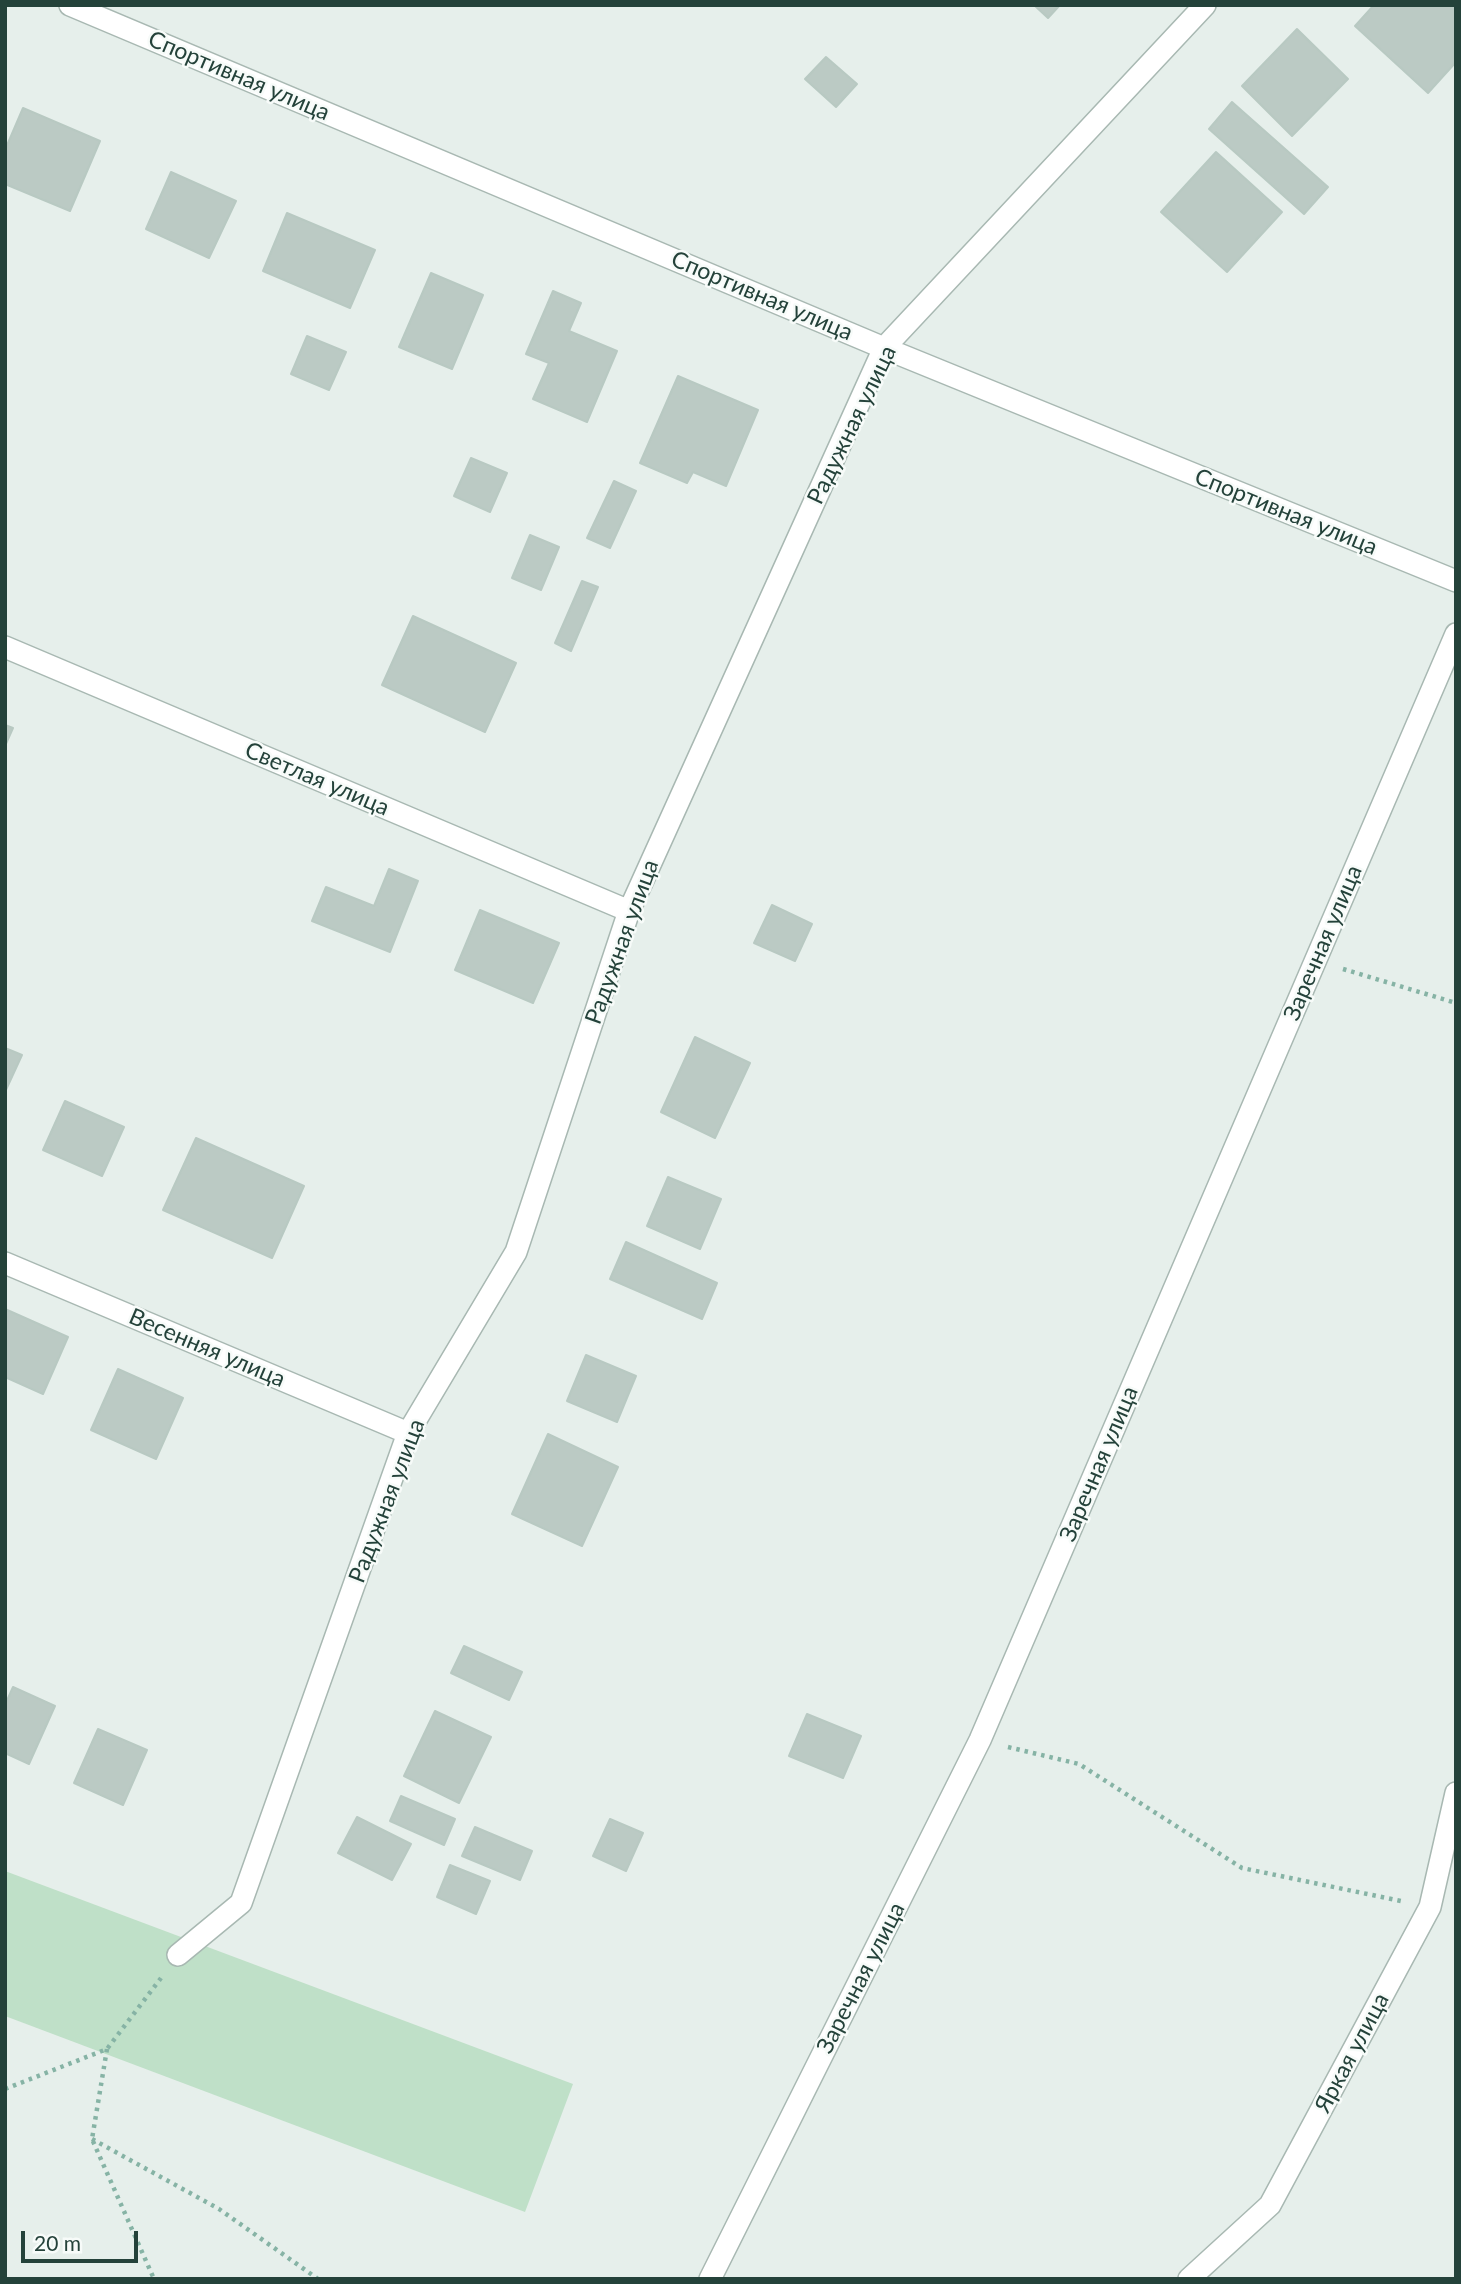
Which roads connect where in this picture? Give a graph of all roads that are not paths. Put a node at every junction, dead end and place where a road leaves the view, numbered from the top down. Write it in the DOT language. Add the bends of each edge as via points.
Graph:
graph roads {
  1 [pos="70,5"];
  2 [pos="1205,5"];
  3 [pos="884,348"];
  4 [pos="1456,581"];
  5 [pos="1456,634"];
  6 [pos="5,647"];
  7 [pos="629,911"];
  8 [pos="5,1264"];
  9 [pos="408,1433"];
  10 [pos="1456,1793"];
  11 [pos="178,1955"];
  12 [pos="710,2279"];
  13 [pos="1189,2279"];
  1 -- 3 [label="street, Спортивная улица"];
  2 -- 3 [label="street, Радужная улица"];
  3 -- 4 [label="street, Спортивная улица"];
  3 -- 7 [label="street, Радужная улица"];
  5 -- 12 [label="street, Заречная улица" via="980,1740"];
  6 -- 7 [label="street, Светлая улица"];
  7 -- 9 [label="street, Радужная улица" via="516,1252"];
  8 -- 9 [label="street, Весенняя улица"];
  9 -- 11 [label="street, Радужная улица" via="241,1903"];
  10 -- 13 [label="street, Яркая улица" via="1430,1908 1270,2205"];
}
